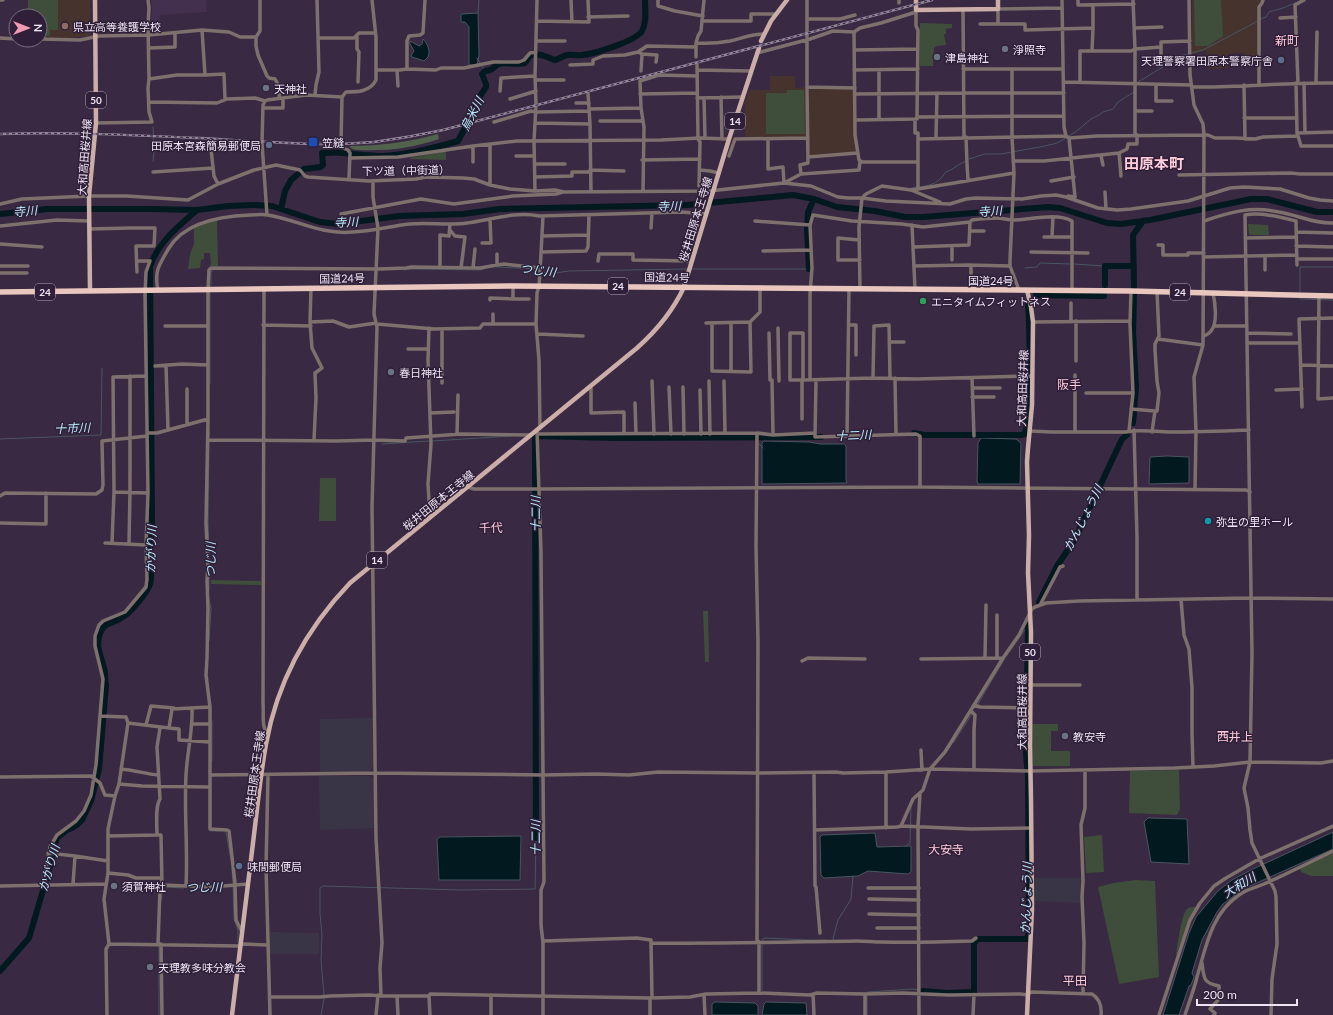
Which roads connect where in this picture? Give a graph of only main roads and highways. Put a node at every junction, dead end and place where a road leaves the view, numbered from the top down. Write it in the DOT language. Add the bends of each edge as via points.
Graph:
graph roads {
  1 [pos="95,0"];
  2 [pos="787,0"];
  3 [pos="916,0"];
  4 [pos="998,0"];
  5 [pos="761,41"];
  6 [pos="758,51"];
  7 [pos="684,287"];
  8 [pos="1027,290"];
  9 [pos="90,291"];
  10 [pos="0,292"];
  11 [pos="1333,296"];
  12 [pos="232,1015"];
  13 [pos="1027,1015"];
  1 -- 9 [label="main road, 大和高田桜井線 / 50" via="96,123 89,198"];
  2 -- 5 [label="main road"];
  3 -- 4 [label="main road" via="916,11 998,9"];
  6 -- 7 [label="main road, 桜井田原本王寺線 / 14"];
  7 -- 8 [label="highway, 国道24号 / 24"];
  7 -- 9 [label="highway, 国道24号 / 24" via="513,286"];
  7 -- 12 [label="main road, 桜井田原本王寺線 / 14" via="662,322 648,338 350,583 307,638 284,683 268,734"];
  8 -- 11 [label="highway, 国道24号 / 24" via="1131,290"];
  8 -- 13 [label="main road, 大和高田桜井線 / 50" via="1032,322 1032,405 1028,448 1028,573 1031,632 1028,708 1029,828 1032,909"];
  9 -- 10 [label="highway, 国道24号 / 24"];
}
